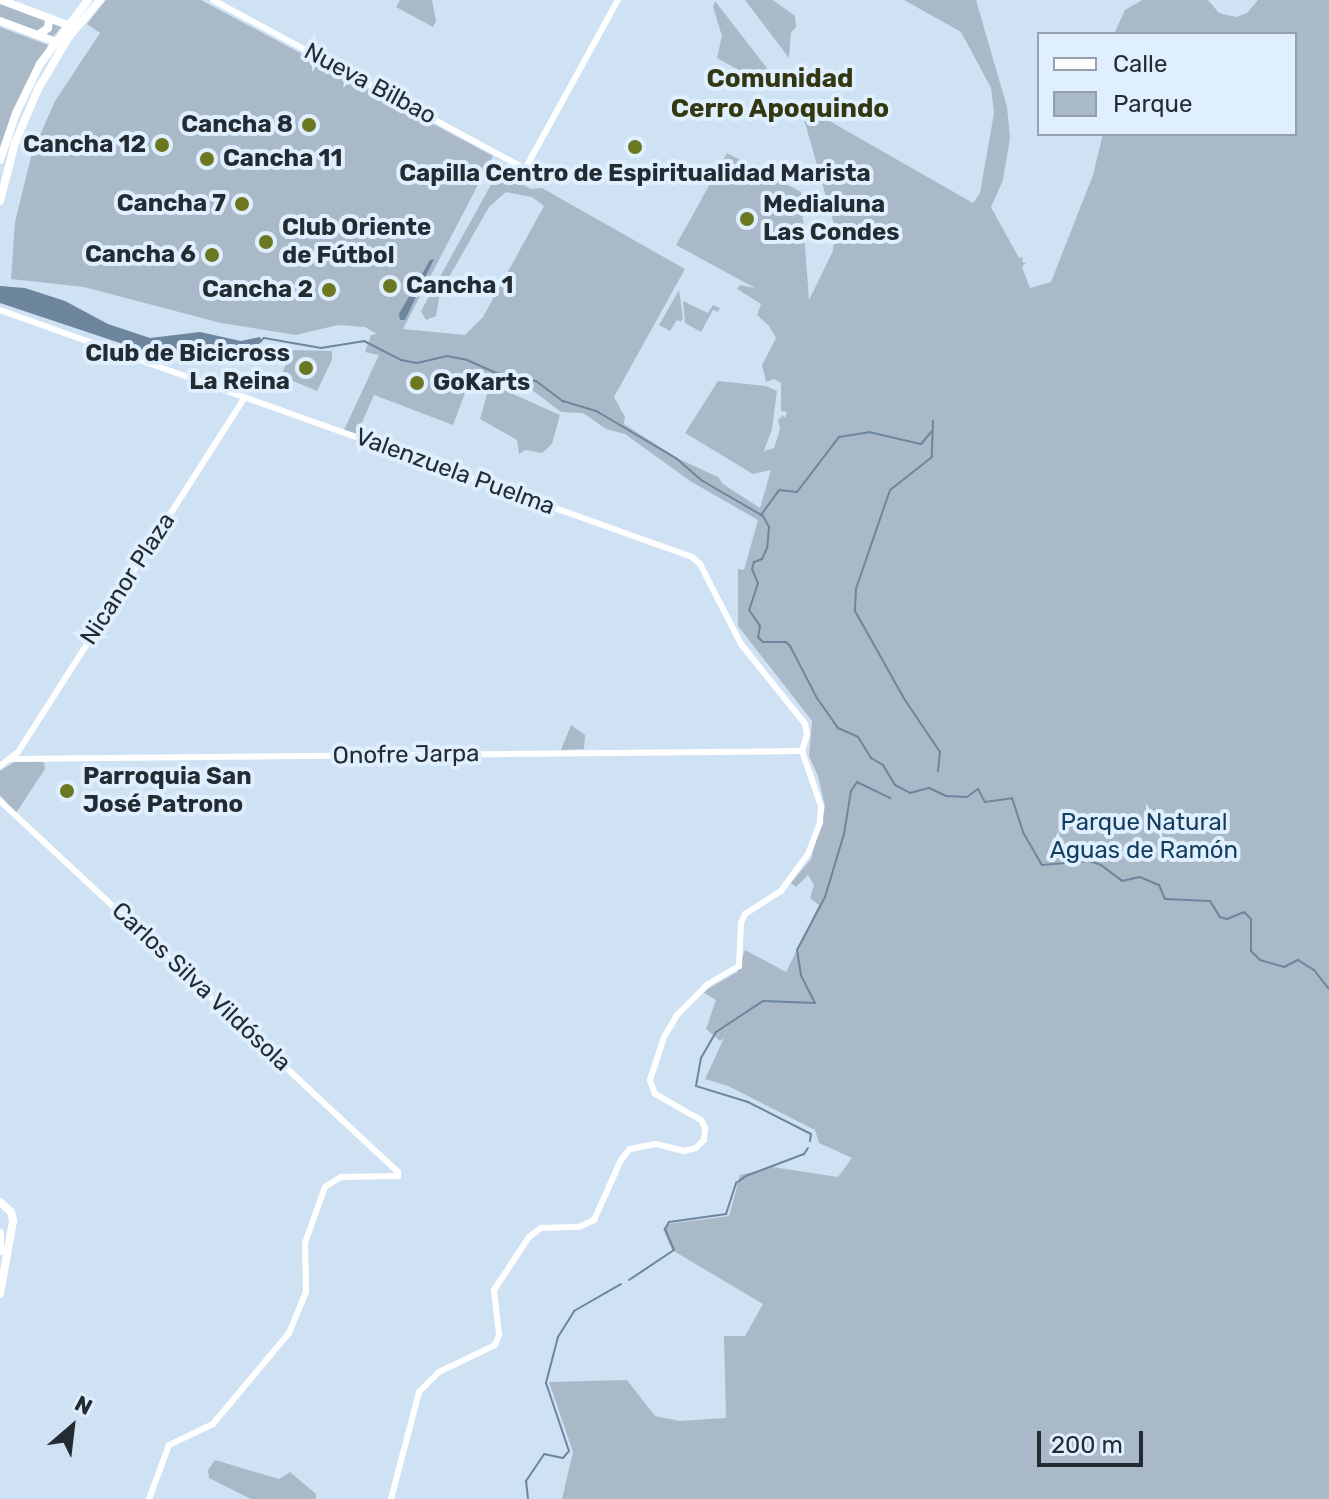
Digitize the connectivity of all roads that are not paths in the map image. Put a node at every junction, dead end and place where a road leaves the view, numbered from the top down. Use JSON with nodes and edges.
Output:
{"nodes":[{"id":1,"x":1,"y":0,"type":"edge"},
{"id":2,"x":88,"y":0,"type":"edge"},
{"id":3,"x":100,"y":0,"type":"edge"},
{"id":4,"x":213,"y":0,"type":"edge"},
{"id":5,"x":614,"y":1,"type":"edge"},
{"id":6,"x":49,"y":18,"type":"junction"},
{"id":7,"x":0,"y":21,"type":"edge"},
{"id":8,"x":67,"y":25,"type":"junction"},
{"id":9,"x":38,"y":35,"type":"junction"},
{"id":10,"x":62,"y":41,"type":"junction"},
{"id":11,"x":0,"y":160,"type":"edge"},
{"id":12,"x":0,"y":201,"type":"edge"},
{"id":13,"x":0,"y":310,"type":"edge"},
{"id":14,"x":245,"y":397,"type":"junction"},
{"id":15,"x":802,"y":751,"type":"junction"},
{"id":16,"x":11,"y":759,"type":"junction"},
{"id":17,"x":0,"y":766,"type":"edge"},
{"id":18,"x":0,"y":801,"type":"edge"},
{"id":19,"x":0,"y":1202,"type":"edge"},
{"id":20,"x":0,"y":1233,"type":"edge"},
{"id":21,"x":0,"y":1251,"type":"edge"},
{"id":22,"x":0,"y":1294,"type":"edge"},
{"id":23,"x":149,"y":1499,"type":"edge"},
{"id":24,"x":391,"y":1499,"type":"edge"}],
"edges":[{"from":1,"to":6,"type":"main road"},
{"from":2,"to":8,"type":"main road"},
{"from":3,"to":10,"type":"main road"},
{"from":4,"to":5,"type":"street","name":"Nueva Bilbao"},
{"from":6,"to":8,"type":"main road"},
{"from":6,"to":9,"type":"main road"},
{"from":7,"to":9,"type":"main road"},
{"from":8,"to":10,"type":"main road"},
{"from":8,"to":10,"type":"main road"},
{"from":9,"to":10,"type":"main road"},
{"from":10,"to":11,"type":"main road"},
{"from":10,"to":12,"type":"main road"},
{"from":13,"to":14,"type":"street","name":"Valenzuela Puelma"},
{"from":14,"to":15,"type":"street","name":"Valenzuela Puelma"},
{"from":14,"to":16,"type":"street","name":"Nicanor Plaza"},
{"from":15,"to":16,"type":"street","name":"Onofre Jarpa"},
{"from":15,"to":24,"type":"street","name":"Valenzuela Puelma"},
{"from":16,"to":17,"type":"street"},
{"from":18,"to":23,"type":"street","name":"Carlos Silva Vildósola"},
{"from":19,"to":22,"type":"main road"},
{"from":20,"to":21,"type":"main road"}]}
